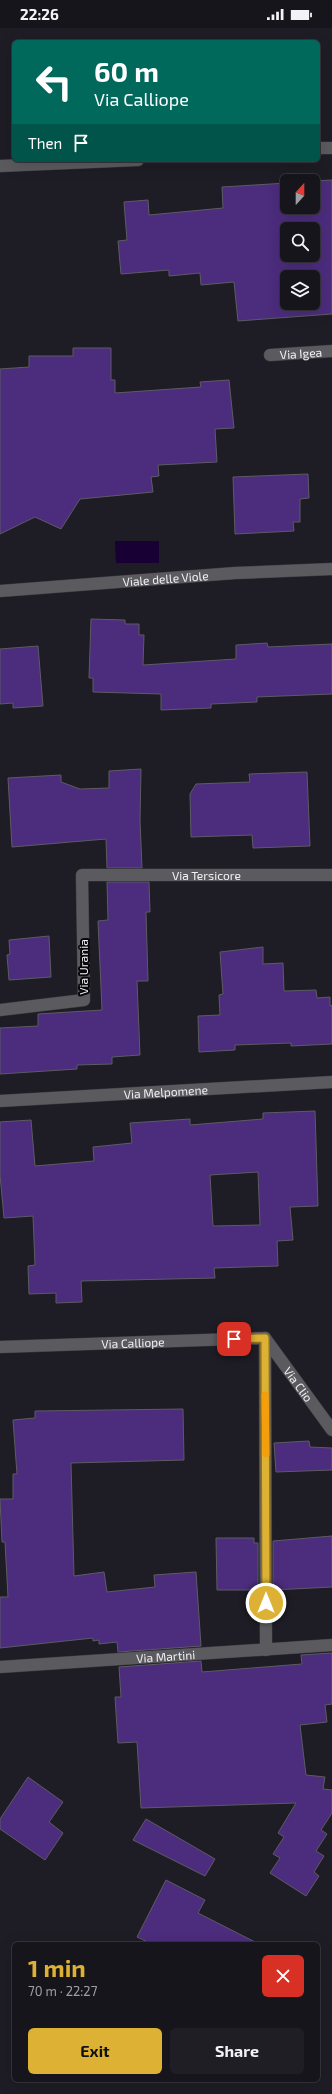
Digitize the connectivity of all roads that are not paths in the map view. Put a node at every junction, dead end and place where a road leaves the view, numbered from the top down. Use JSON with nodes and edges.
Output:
{"nodes":[{"id":1,"x":320,"y":148,"type":"edge"},
{"id":2,"x":332,"y":148,"type":"edge"},
{"id":3,"x":92,"y":162,"type":"edge"},
{"id":4,"x":0,"y":166,"type":"edge"},
{"id":5,"x":332,"y":352,"type":"edge"},
{"id":6,"x":270,"y":356,"type":"dead end"},
{"id":7,"x":332,"y":569,"type":"edge"},
{"id":8,"x":0,"y":592,"type":"edge"},
{"id":9,"x":332,"y":874,"type":"edge"},
{"id":10,"x":82,"y":875,"type":"joint"},
{"id":11,"x":0,"y":1010,"type":"edge"},
{"id":12,"x":332,"y":1082,"type":"edge"},
{"id":13,"x":0,"y":1101,"type":"edge"},
{"id":14,"x":265,"y":1338,"type":"junction"},
{"id":15,"x":0,"y":1347,"type":"edge"},
{"id":16,"x":332,"y":1430,"type":"edge"},
{"id":17,"x":332,"y":1645,"type":"edge"},
{"id":18,"x":266,"y":1650,"type":"junction"},
{"id":19,"x":0,"y":1667,"type":"edge"}],
"edges":[{"from":1,"to":2,"type":"street"},
{"from":3,"to":4,"type":"street"},
{"from":5,"to":6,"type":"street","name":"Via Igea"},
{"from":7,"to":8,"type":"street","name":"Viale delle Viole"},
{"from":9,"to":10,"type":"street","name":"Via Tersicore"},
{"from":10,"to":11,"type":"street","name":"Via Urania"},
{"from":12,"to":13,"type":"street","name":"Via Melpomene"},
{"from":14,"to":15,"type":"street","name":"Via Calliope"},
{"from":14,"to":16,"type":"street","name":"Via Clio"},
{"from":14,"to":18,"type":"street"},
{"from":17,"to":18,"type":"street","name":"Via Martini"},
{"from":18,"to":19,"type":"street","name":"Via Martini"}]}
